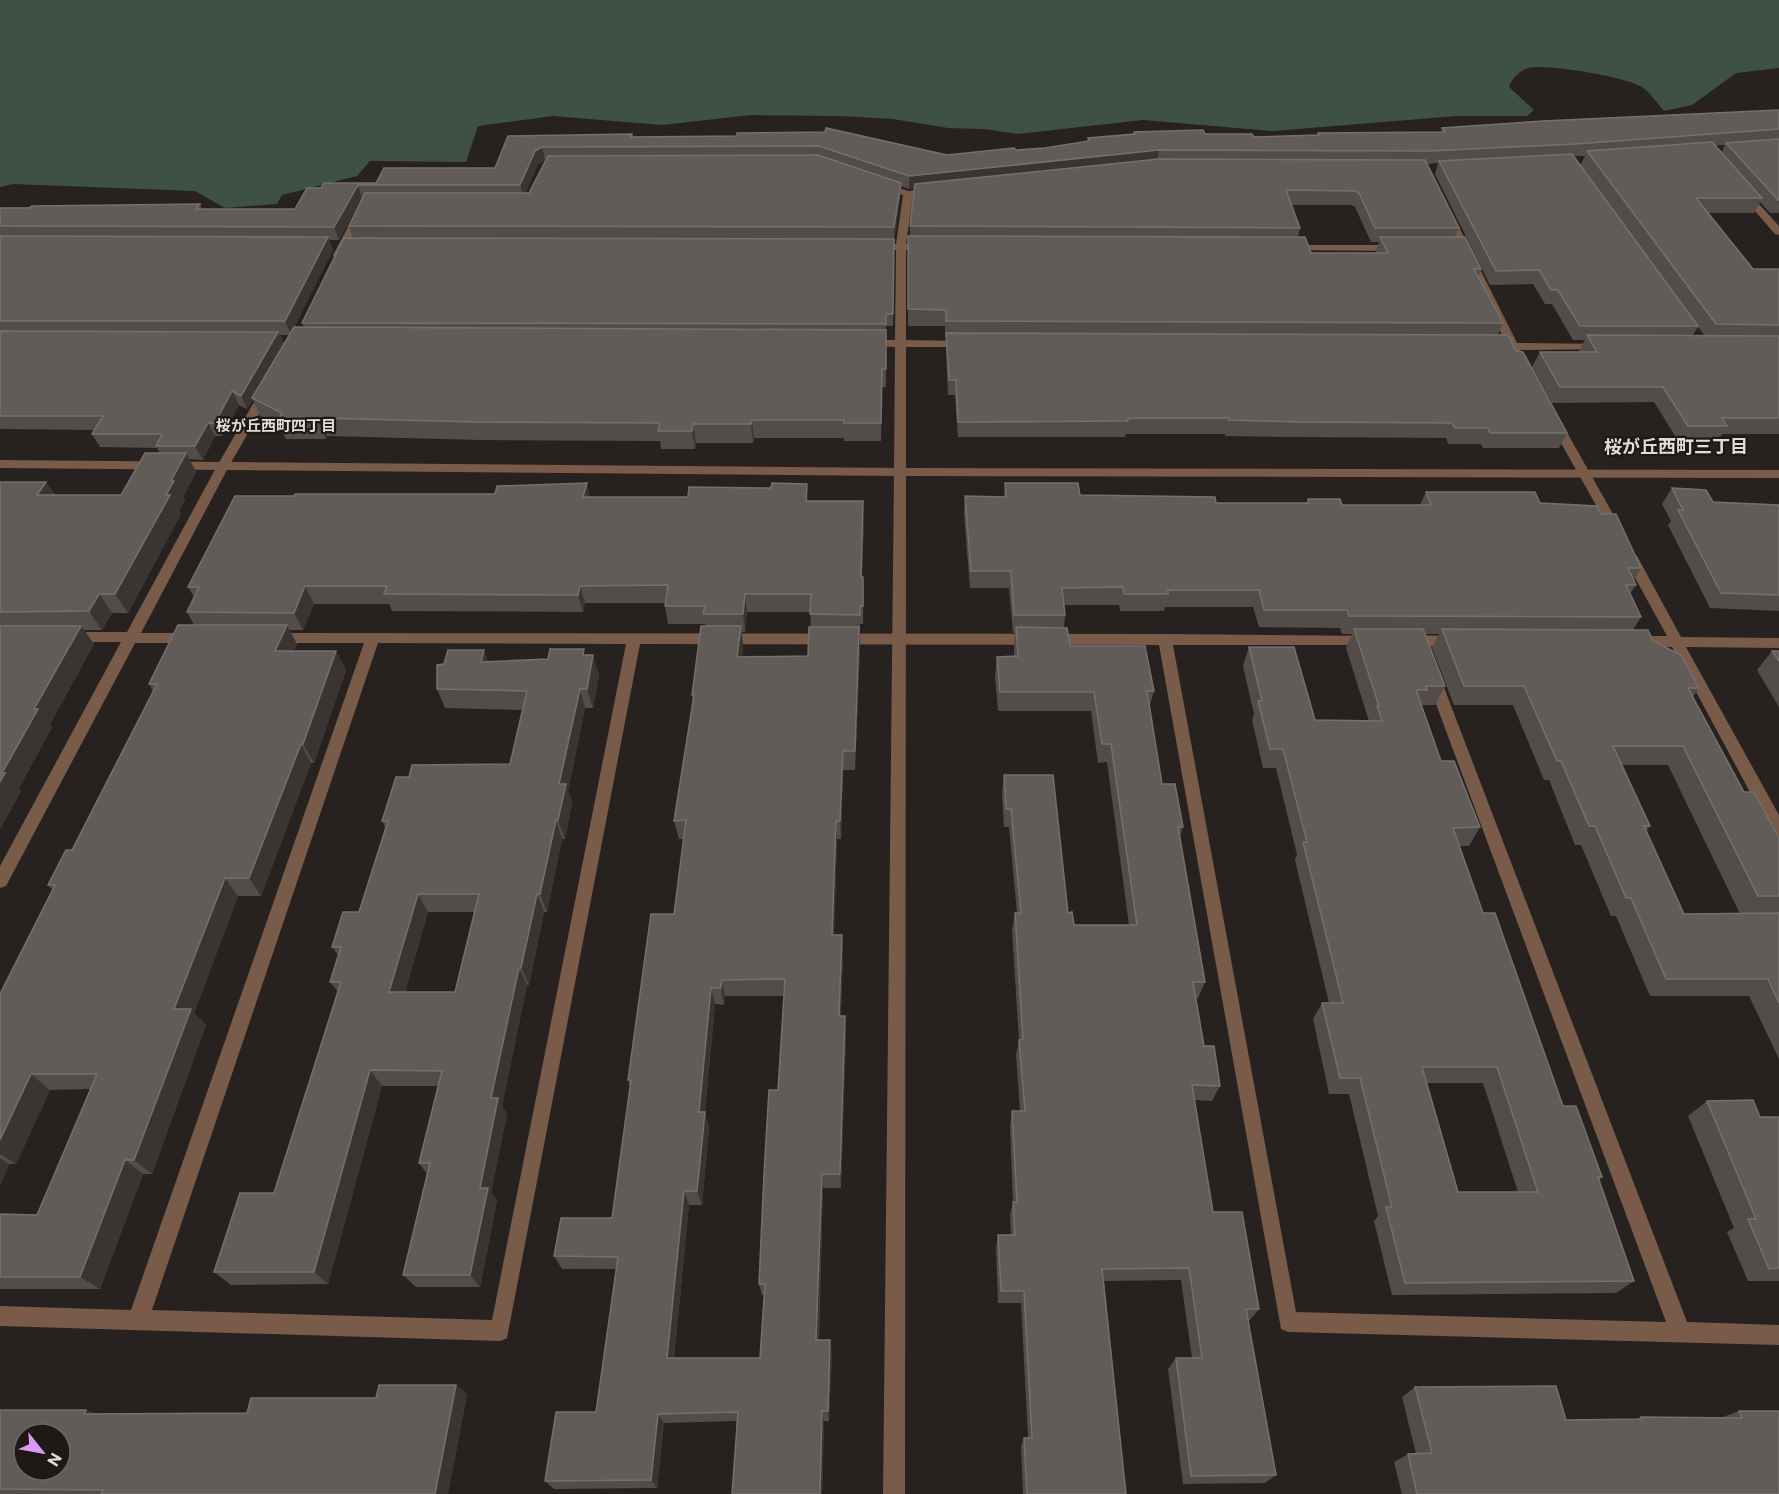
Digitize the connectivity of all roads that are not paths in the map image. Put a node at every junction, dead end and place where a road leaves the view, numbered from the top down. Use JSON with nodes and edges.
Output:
{"nodes":[{"id":1,"x":875,"y":183,"type":"edge"},
{"id":2,"x":1736,"y":183,"type":"edge"},
{"id":3,"x":944,"y":190,"type":"edge"},
{"id":4,"x":908,"y":194,"type":"junction"},
{"id":5,"x":1440,"y":199,"type":"edge"},
{"id":6,"x":364,"y":202,"type":"edge"},
{"id":7,"x":1779,"y":232,"type":"edge"},
{"id":8,"x":865,"y":247,"type":"edge"},
{"id":9,"x":901,"y":247,"type":"junction"},
{"id":10,"x":936,"y":247,"type":"edge"},
{"id":11,"x":1277,"y":248,"type":"edge"},
{"id":12,"x":1407,"y":248,"type":"edge"},
{"id":13,"x":332,"y":267,"type":"edge"},
{"id":14,"x":854,"y":343,"type":"edge"},
{"id":15,"x":901,"y":343,"type":"junction"},
{"id":16,"x":973,"y":344,"type":"edge"},
{"id":17,"x":1477,"y":346,"type":"edge"},
{"id":18,"x":1513,"y":346,"type":"junction"},
{"id":19,"x":1620,"y":346,"type":"edge"},
{"id":20,"x":1524,"y":366,"type":"edge"},
{"id":21,"x":274,"y":379,"type":"edge"},
{"id":22,"x":1546,"y":405,"type":"edge"},
{"id":23,"x":0,"y":464,"type":"edge"},
{"id":24,"x":223,"y":466,"type":"junction"},
{"id":25,"x":900,"y":472,"type":"junction"},
{"id":26,"x":1585,"y":474,"type":"junction"},
{"id":27,"x":1779,"y":474,"type":"edge"},
{"id":28,"x":55,"y":637,"type":"edge"},
{"id":29,"x":132,"y":638,"type":"junction"},
{"id":30,"x":201,"y":638,"type":"edge"},
{"id":31,"x":259,"y":638,"type":"edge"},
{"id":32,"x":373,"y":638,"type":"junction"},
{"id":33,"x":634,"y":638,"type":"junction"},
{"id":34,"x":899,"y":638,"type":"junction"},
{"id":35,"x":1165,"y":639,"type":"junction"},
{"id":36,"x":1420,"y":640,"type":"junction"},
{"id":37,"x":1466,"y":641,"type":"edge"},
{"id":38,"x":1618,"y":641,"type":"edge"},
{"id":39,"x":1677,"y":642,"type":"junction"},
{"id":40,"x":1779,"y":643,"type":"edge"},
{"id":41,"x":1779,"y":830,"type":"edge"},
{"id":42,"x":0,"y":881,"type":"edge"},
{"id":43,"x":0,"y":1316,"type":"edge"},
{"id":44,"x":138,"y":1320,"type":"junction"},
{"id":45,"x":1681,"y":1333,"type":"junction"},
{"id":46,"x":1779,"y":1335,"type":"edge"},
{"id":47,"x":894,"y":1494,"type":"edge"}],
"edges":[{"from":1,"to":4,"type":"street"},
{"from":2,"to":7,"type":"street"},
{"from":3,"to":4,"type":"street"},
{"from":4,"to":9,"type":"street"},
{"from":5,"to":18,"type":"street"},
{"from":6,"to":13,"type":"street"},
{"from":8,"to":9,"type":"street"},
{"from":9,"to":10,"type":"street"},
{"from":9,"to":15,"type":"street"},
{"from":11,"to":12,"type":"street"},
{"from":14,"to":15,"type":"street"},
{"from":15,"to":16,"type":"street"},
{"from":15,"to":25,"type":"street"},
{"from":17,"to":18,"type":"street"},
{"from":18,"to":19,"type":"street"},
{"from":18,"to":20,"type":"street"},
{"from":21,"to":24,"type":"street"},
{"from":22,"to":26,"type":"street"},
{"from":23,"to":24,"type":"street"},
{"from":24,"to":25,"type":"street"},
{"from":24,"to":29,"type":"street"},
{"from":25,"to":26,"type":"street"},
{"from":25,"to":34,"type":"street"},
{"from":26,"to":27,"type":"street"},
{"from":26,"to":39,"type":"street"},
{"from":28,"to":29,"type":"street"},
{"from":29,"to":30,"type":"street"},
{"from":29,"to":42,"type":"street"},
{"from":31,"to":32,"type":"street"},
{"from":32,"to":33,"type":"street"},
{"from":32,"to":44,"type":"street"},
{"from":33,"to":34,"type":"street"},
{"from":33,"to":44,"type":"street"},
{"from":34,"to":35,"type":"street"},
{"from":34,"to":47,"type":"street"},
{"from":35,"to":36,"type":"street"},
{"from":35,"to":45,"type":"street"},
{"from":36,"to":37,"type":"street"},
{"from":36,"to":45,"type":"street"},
{"from":38,"to":39,"type":"street"},
{"from":39,"to":40,"type":"street"},
{"from":39,"to":41,"type":"street"},
{"from":43,"to":44,"type":"street"},
{"from":45,"to":46,"type":"street"}]}
